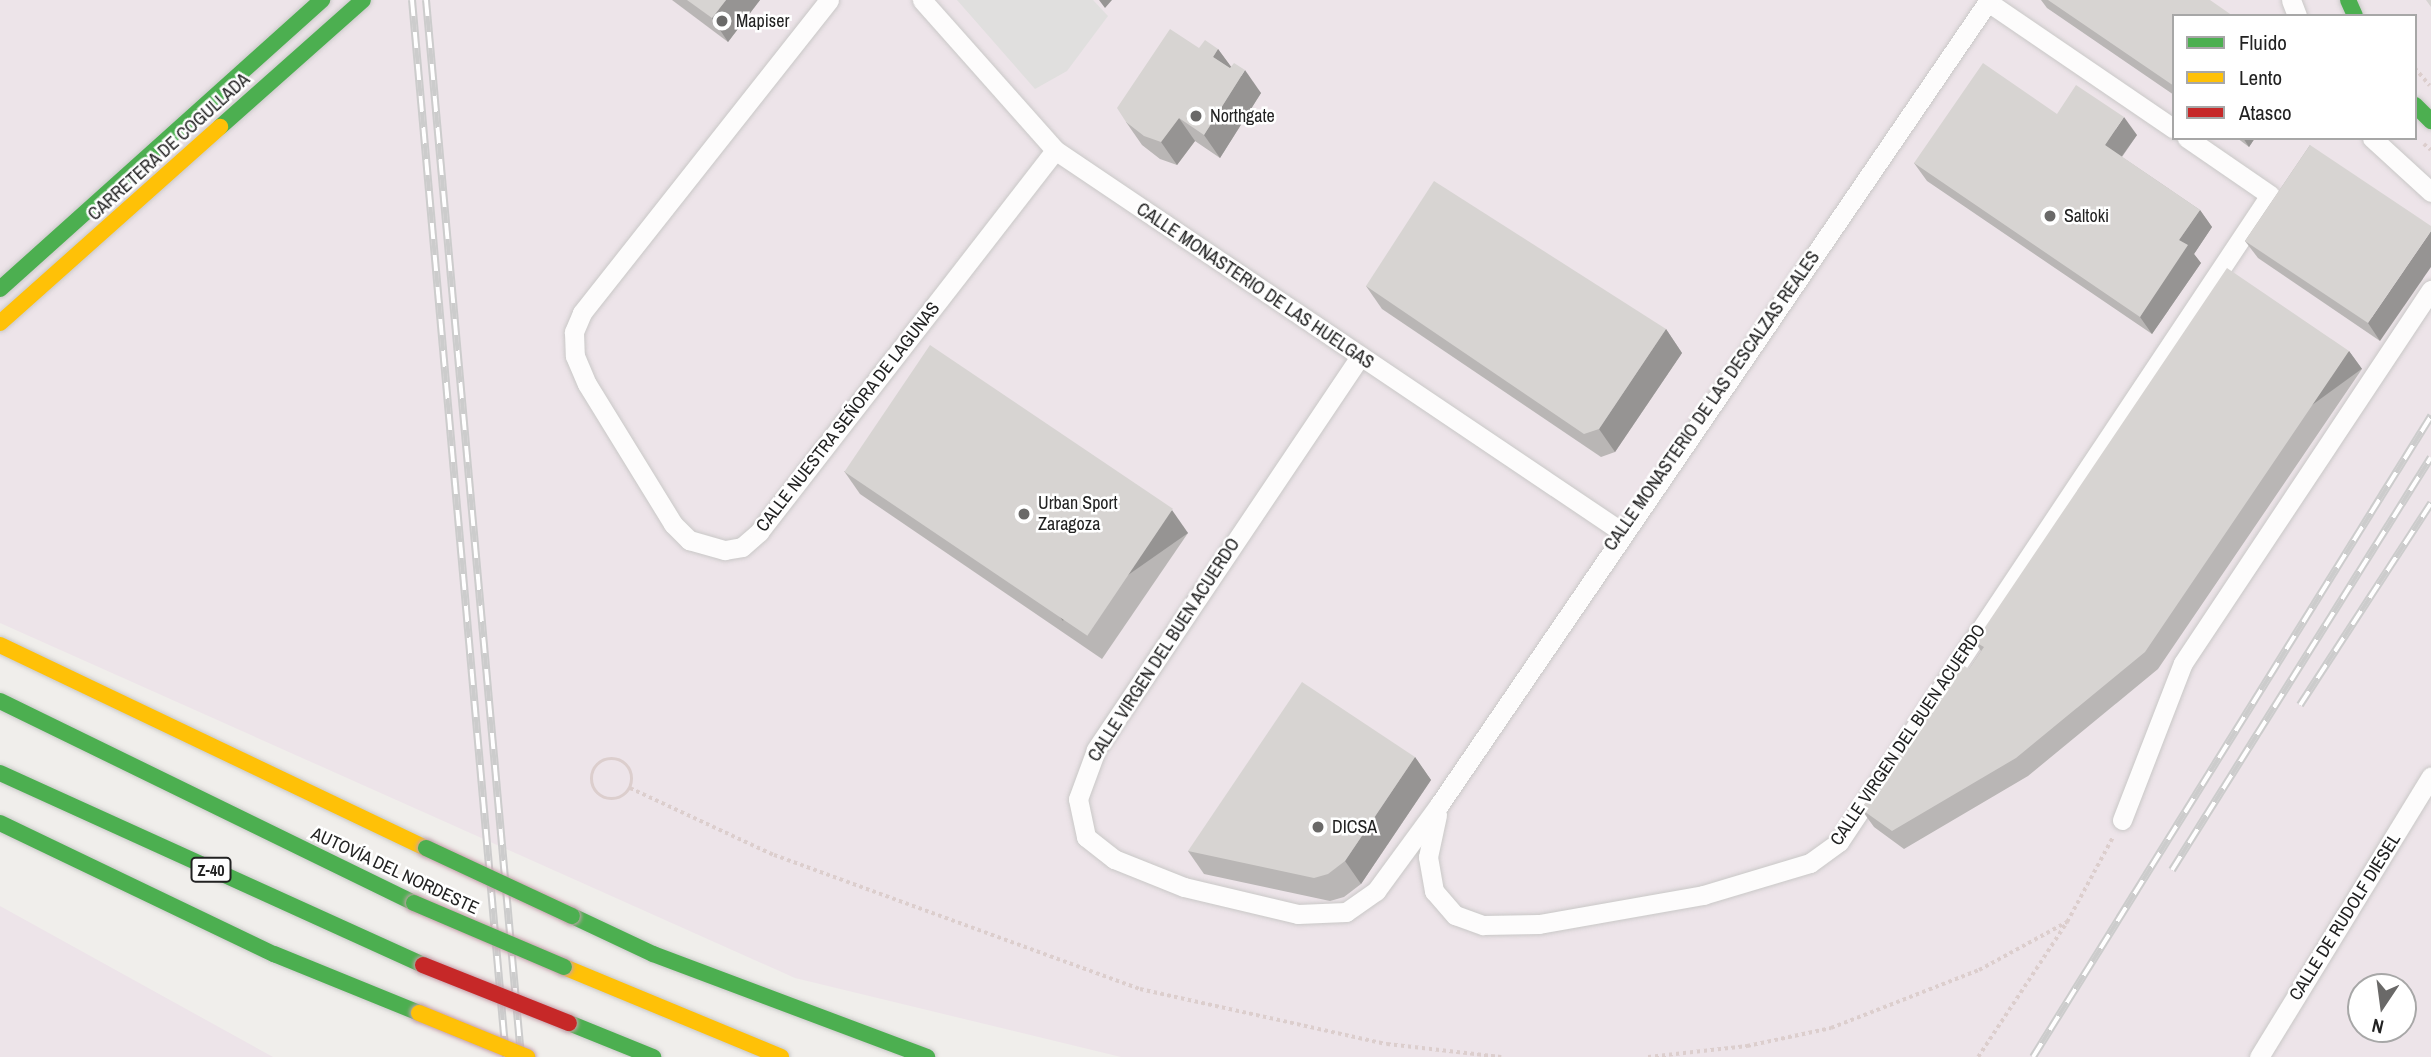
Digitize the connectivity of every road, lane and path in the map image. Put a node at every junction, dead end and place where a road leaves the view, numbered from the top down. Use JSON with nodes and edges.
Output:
{"nodes":[{"id":1,"x":322,"y":0,"type":"edge"},
{"id":2,"x":363,"y":0,"type":"edge"},
{"id":3,"x":829,"y":0,"type":"edge"},
{"id":4,"x":922,"y":0,"type":"edge"},
{"id":5,"x":1988,"y":1,"type":"edge"},
{"id":6,"x":2417,"y":70,"type":"edge"},
{"id":7,"x":2431,"y":88,"type":"edge"},
{"id":8,"x":2417,"y":107,"type":"edge"},
{"id":9,"x":2431,"y":121,"type":"edge"},
{"id":10,"x":2172,"y":128,"type":"edge"},
{"id":11,"x":2190,"y":140,"type":"edge"},
{"id":12,"x":2374,"y":140,"type":"edge"},
{"id":13,"x":1055,"y":149,"type":"junction"},
{"id":14,"x":2431,"y":192,"type":"edge"},
{"id":15,"x":0,"y":289,"type":"edge"},
{"id":16,"x":2431,"y":290,"type":"edge"},
{"id":17,"x":0,"y":323,"type":"edge"},
{"id":18,"x":1359,"y":358,"type":"junction"},
{"id":19,"x":1622,"y":532,"type":"junction"},
{"id":20,"x":0,"y":645,"type":"edge"},
{"id":21,"x":0,"y":701,"type":"edge"},
{"id":22,"x":0,"y":773,"type":"edge"},
{"id":23,"x":2431,"y":776,"type":"edge"},
{"id":24,"x":630,"y":788,"type":"junction"},
{"id":25,"x":1439,"y":805,"type":"junction"},
{"id":26,"x":2122,"y":820,"type":"joint"},
{"id":27,"x":0,"y":823,"type":"edge"},
{"id":28,"x":0,"y":836,"type":"edge"},
{"id":29,"x":73,"y":859,"type":"junction"},
{"id":30,"x":2067,"y":922,"type":"junction"},
{"id":31,"x":527,"y":1057,"type":"edge"},
{"id":32,"x":653,"y":1057,"type":"edge"},
{"id":33,"x":781,"y":1057,"type":"edge"},
{"id":34,"x":927,"y":1057,"type":"edge"},
{"id":35,"x":1501,"y":1057,"type":"edge"},
{"id":36,"x":1648,"y":1057,"type":"edge"},
{"id":37,"x":1978,"y":1057,"type":"edge"},
{"id":38,"x":2259,"y":1057,"type":"edge"}],
"edges":[{"from":1,"to":15,"type":"main road","name":"CARRETERA DE COGULLADA"},
{"from":2,"to":17,"type":"main road","name":"CARRETERA DE COGULLADA"},
{"from":3,"to":13,"type":"street","name":"CALLE NUESTRA SEÑORA DE LAGUNAS"},
{"from":4,"to":13,"type":"street","name":"CALLE MONASTERIO DE LAS HUELGAS"},
{"from":5,"to":10,"type":"street"},
{"from":5,"to":19,"type":"street","name":"CALLE MONASTERIO DE LAS DESCALZAS REALES"},
{"from":6,"to":7,"type":"path"},
{"from":8,"to":9,"type":"main road"},
{"from":11,"to":25,"type":"street","name":"CALLE VIRGEN DEL BUEN ACUERDO"},
{"from":12,"to":14,"type":"street"},
{"from":13,"to":18,"type":"street","name":"CALLE MONASTERIO DE LAS HUELGAS"},
{"from":16,"to":26,"type":"street"},
{"from":18,"to":19,"type":"street","name":"CALLE MONASTERIO DE LAS HUELGAS"},
{"from":18,"to":25,"type":"street","name":"CALLE VIRGEN DEL BUEN ACUERDO"},
{"from":19,"to":25,"type":"street","name":"CALLE MONASTERIO DE LAS DESCALZAS REALES"},
{"from":20,"to":34,"type":"main road","bridge":true},
{"from":21,"to":33,"type":"main road","name":"AUTOVÍA DEL NORDESTE","bridge":true},
{"from":22,"to":32,"type":"main road","number":"Z-40","bridge":true},
{"from":23,"to":38,"type":"street","name":"CALLE DE RUDOLF DIESEL"},
{"from":24,"to":24,"type":"path"},
{"from":24,"to":35,"type":"path"},
{"from":26,"to":30,"type":"path"},
{"from":27,"to":29,"type":"main road"},
{"from":28,"to":29,"type":"main road"},
{"from":29,"to":31,"type":"main road","bridge":true},
{"from":30,"to":36,"type":"path"},
{"from":30,"to":37,"type":"path"}]}
